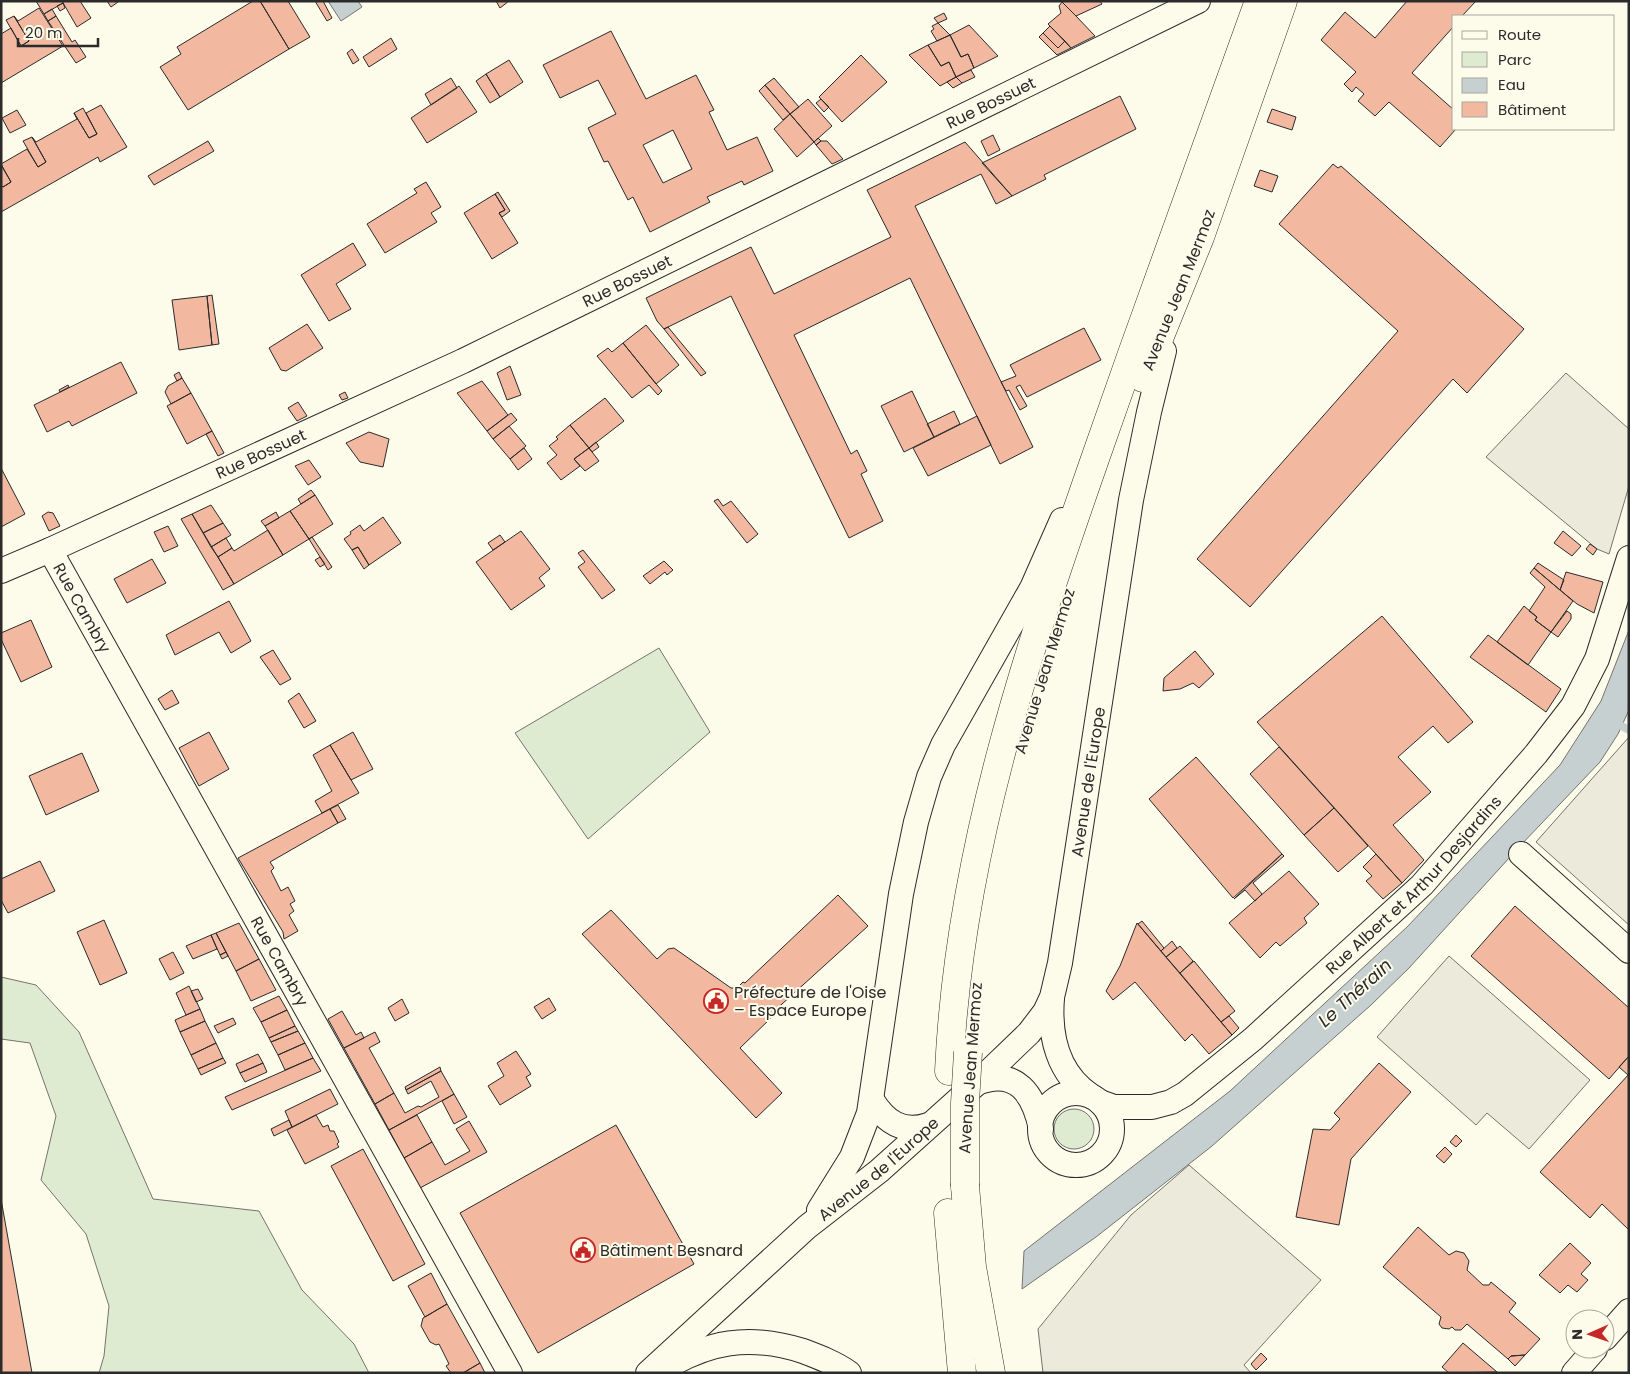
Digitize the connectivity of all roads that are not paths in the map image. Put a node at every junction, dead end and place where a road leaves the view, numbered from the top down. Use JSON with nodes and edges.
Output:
{"nodes":[{"id":1,"x":1198,"y":1,"type":"edge"},
{"id":2,"x":1259,"y":1,"type":"edge"},
{"id":3,"x":1283,"y":1,"type":"edge"},
{"id":4,"x":1200,"y":237,"type":"junction"},
{"id":5,"x":1112,"y":412,"type":"junction"},
{"id":6,"x":50,"y":550,"type":"junction"},
{"id":7,"x":1629,"y":558,"type":"edge"},
{"id":8,"x":1,"y":571,"type":"edge"},
{"id":9,"x":1522,"y":854,"type":"dead end"},
{"id":10,"x":1629,"y":951,"type":"edge"},
{"id":11,"x":1052,"y":997,"type":"junction"},
{"id":12,"x":978,"y":1083,"type":"junction"},
{"id":13,"x":1096,"y":1099,"type":"junction"},
{"id":14,"x":872,"y":1100,"type":"junction"},
{"id":15,"x":928,"y":1125,"type":"junction"},
{"id":16,"x":1041,"y":1129,"type":"junction"},
{"id":17,"x":956,"y":1189,"type":"junction"},
{"id":18,"x":807,"y":1227,"type":"junction"},
{"id":19,"x":1629,"y":1311,"type":"edge"},
{"id":20,"x":1615,"y":1327,"type":"edge"},
{"id":21,"x":1586,"y":1359,"type":"edge"},
{"id":22,"x":510,"y":1373,"type":"edge"},
{"id":23,"x":648,"y":1373,"type":"edge"},
{"id":24,"x":656,"y":1373,"type":"edge"},
{"id":25,"x":849,"y":1373,"type":"edge"},
{"id":26,"x":962,"y":1373,"type":"edge"},
{"id":27,"x":991,"y":1373,"type":"edge"},
{"id":28,"x":1574,"y":1373,"type":"edge"}],
"edges":[{"from":1,"to":6,"type":"street","name":"Rue Bossuet"},
{"from":2,"to":5,"type":"main road","name":"Avenue Jean Mermoz"},
{"from":3,"to":4,"type":"main road","name":"Avenue Jean Mermoz"},
{"from":4,"to":11,"type":"street","name":"Avenue de l'Europe"},
{"from":4,"to":17,"type":"main road","name":"Avenue Jean Mermoz","bridge":true},
{"from":5,"to":14,"type":"street","name":"Avenue de l'Europe"},
{"from":5,"to":17,"type":"main road","name":"Avenue Jean Mermoz"},
{"from":6,"to":8,"type":"street","name":"Rue Bossuet"},
{"from":6,"to":22,"type":"street","name":"Rue Cambry"},
{"from":7,"to":13,"type":"street","name":"Rue Albert et Arthur Desjardins"},
{"from":9,"to":10,"type":"street"},
{"from":11,"to":12,"type":"street","name":"Avenue de l'Europe"},
{"from":11,"to":13,"type":"street"},
{"from":12,"to":15,"type":"street","name":"Avenue de l'Europe"},
{"from":12,"to":16,"type":"street"},
{"from":13,"to":16,"type":"street"},
{"from":13,"to":16,"type":"street"},
{"from":14,"to":15,"type":"street"},
{"from":14,"to":18,"type":"street","name":"Avenue de l'Europe"},
{"from":15,"to":18,"type":"street","name":"Avenue de l'Europe"},
{"from":17,"to":26,"type":"main road","name":"Avenue Jean Mermoz"},
{"from":17,"to":27,"type":"main road","name":"Avenue Jean Mermoz"},
{"from":18,"to":23,"type":"street","name":"Avenue de l'Europe"},
{"from":19,"to":20,"type":"street"},
{"from":21,"to":28,"type":"street"},
{"from":24,"to":25,"type":"street"}]}
